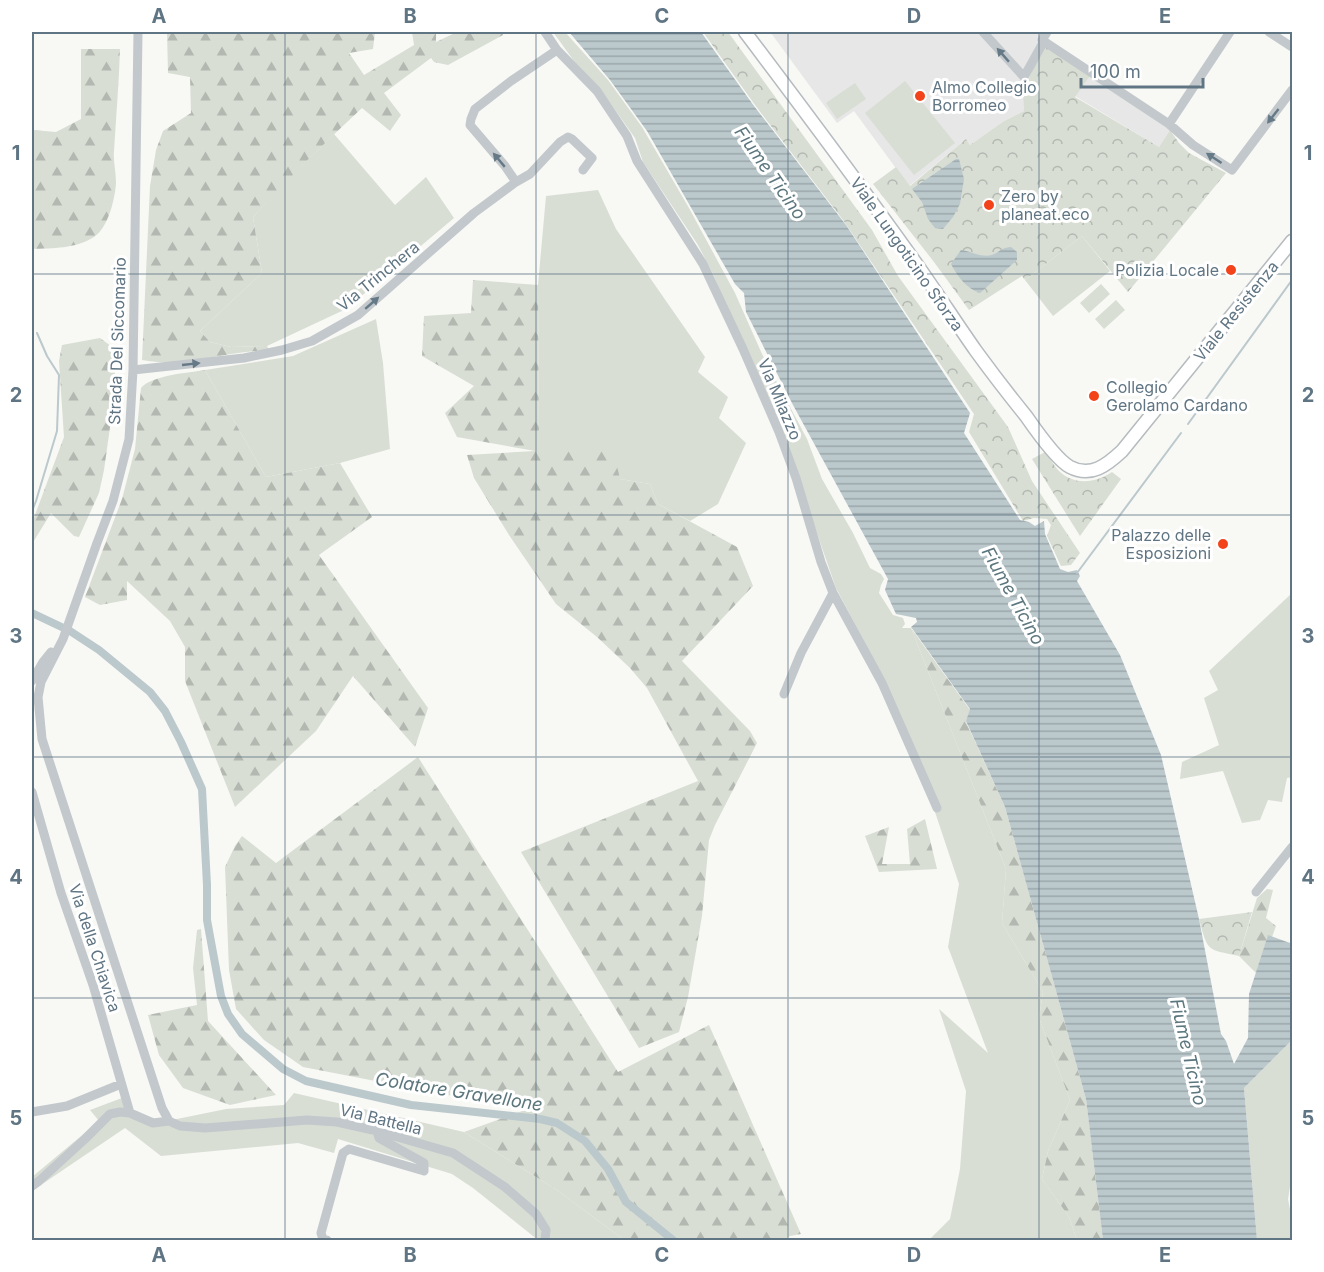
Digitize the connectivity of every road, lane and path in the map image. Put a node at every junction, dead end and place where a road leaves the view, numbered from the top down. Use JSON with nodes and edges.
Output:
{"nodes":[{"id":1,"x":138,"y":32,"type":"edge"},
{"id":2,"x":545,"y":32,"type":"edge"},
{"id":3,"x":745,"y":32,"type":"edge"},
{"id":4,"x":983,"y":32,"type":"edge"},
{"id":5,"x":1230,"y":32,"type":"edge"},
{"id":6,"x":1269,"y":32,"type":"edge"},
{"id":7,"x":1044,"y":37,"type":"edge"},
{"id":8,"x":1293,"y":47,"type":"edge"},
{"id":9,"x":557,"y":50,"type":"junction"},
{"id":10,"x":1293,"y":90,"type":"edge"},
{"id":11,"x":1169,"y":124,"type":"junction"},
{"id":12,"x":583,"y":170,"type":"dead end"},
{"id":13,"x":516,"y":182,"type":"junction"},
{"id":14,"x":1293,"y":241,"type":"edge"},
{"id":15,"x":133,"y":370,"type":"junction"},
{"id":16,"x":1076,"y":470,"type":"joint"},
{"id":17,"x":833,"y":593,"type":"junction"},
{"id":18,"x":63,"y":639,"type":"junction"},
{"id":19,"x":32,"y":681,"type":"edge"},
{"id":20,"x":784,"y":694,"type":"dead end"},
{"id":21,"x":32,"y":792,"type":"edge"},
{"id":22,"x":937,"y":808,"type":"dead end"},
{"id":23,"x":1293,"y":847,"type":"edge"},
{"id":24,"x":1256,"y":892,"type":"dead end"},
{"id":25,"x":121,"y":1084,"type":"junction"},
{"id":26,"x":32,"y":1111,"type":"edge"},
{"id":27,"x":130,"y":1113,"type":"junction"},
{"id":28,"x":169,"y":1121,"type":"junction"},
{"id":29,"x":377,"y":1131,"type":"junction"},
{"id":30,"x":32,"y":1186,"type":"edge"},
{"id":31,"x":327,"y":1240,"type":"edge"},
{"id":32,"x":545,"y":1240,"type":"edge"}],
"edges":[{"from":1,"to":15,"type":"street","name":"Strada Del Siccomario"},
{"from":2,"to":9,"type":"street","name":"Via Milazzo"},
{"from":3,"to":16,"type":"main road","name":"Viale Lungoticino Sforza"},
{"from":7,"to":4,"type":"street","one_way":true},
{"from":5,"to":11,"type":"street"},
{"from":6,"to":8,"type":"street"},
{"from":7,"to":11,"type":"street"},
{"from":13,"to":9,"type":"street","one_way":true},
{"from":9,"to":17,"type":"street","name":"Via Milazzo"},
{"from":10,"to":11,"type":"street","one_way":true},
{"from":12,"to":13,"type":"street","name":"Via Trinchera"},
{"from":15,"to":13,"type":"street","name":"Via Trinchera","one_way":true},
{"from":14,"to":16,"type":"main road","name":"Viale Resistenza"},
{"from":15,"to":18,"type":"street","name":"Strada Del Siccomario"},
{"from":17,"to":20,"type":"street"},
{"from":17,"to":22,"type":"street","name":"Via Milazzo"},
{"from":18,"to":19,"type":"street"},
{"from":18,"to":28,"type":"street"},
{"from":21,"to":25,"type":"street","name":"Via della Chiavica"},
{"from":23,"to":24,"type":"street"},
{"from":25,"to":26,"type":"street"},
{"from":25,"to":27,"type":"street","name":"Via della Chiavica"},
{"from":27,"to":28,"type":"street","name":"Via Battella"},
{"from":27,"to":30,"type":"street"},
{"from":28,"to":29,"type":"street","name":"Via Battella"},
{"from":29,"to":31,"type":"street"},
{"from":29,"to":32,"type":"street","name":"Via Battella"}]}
